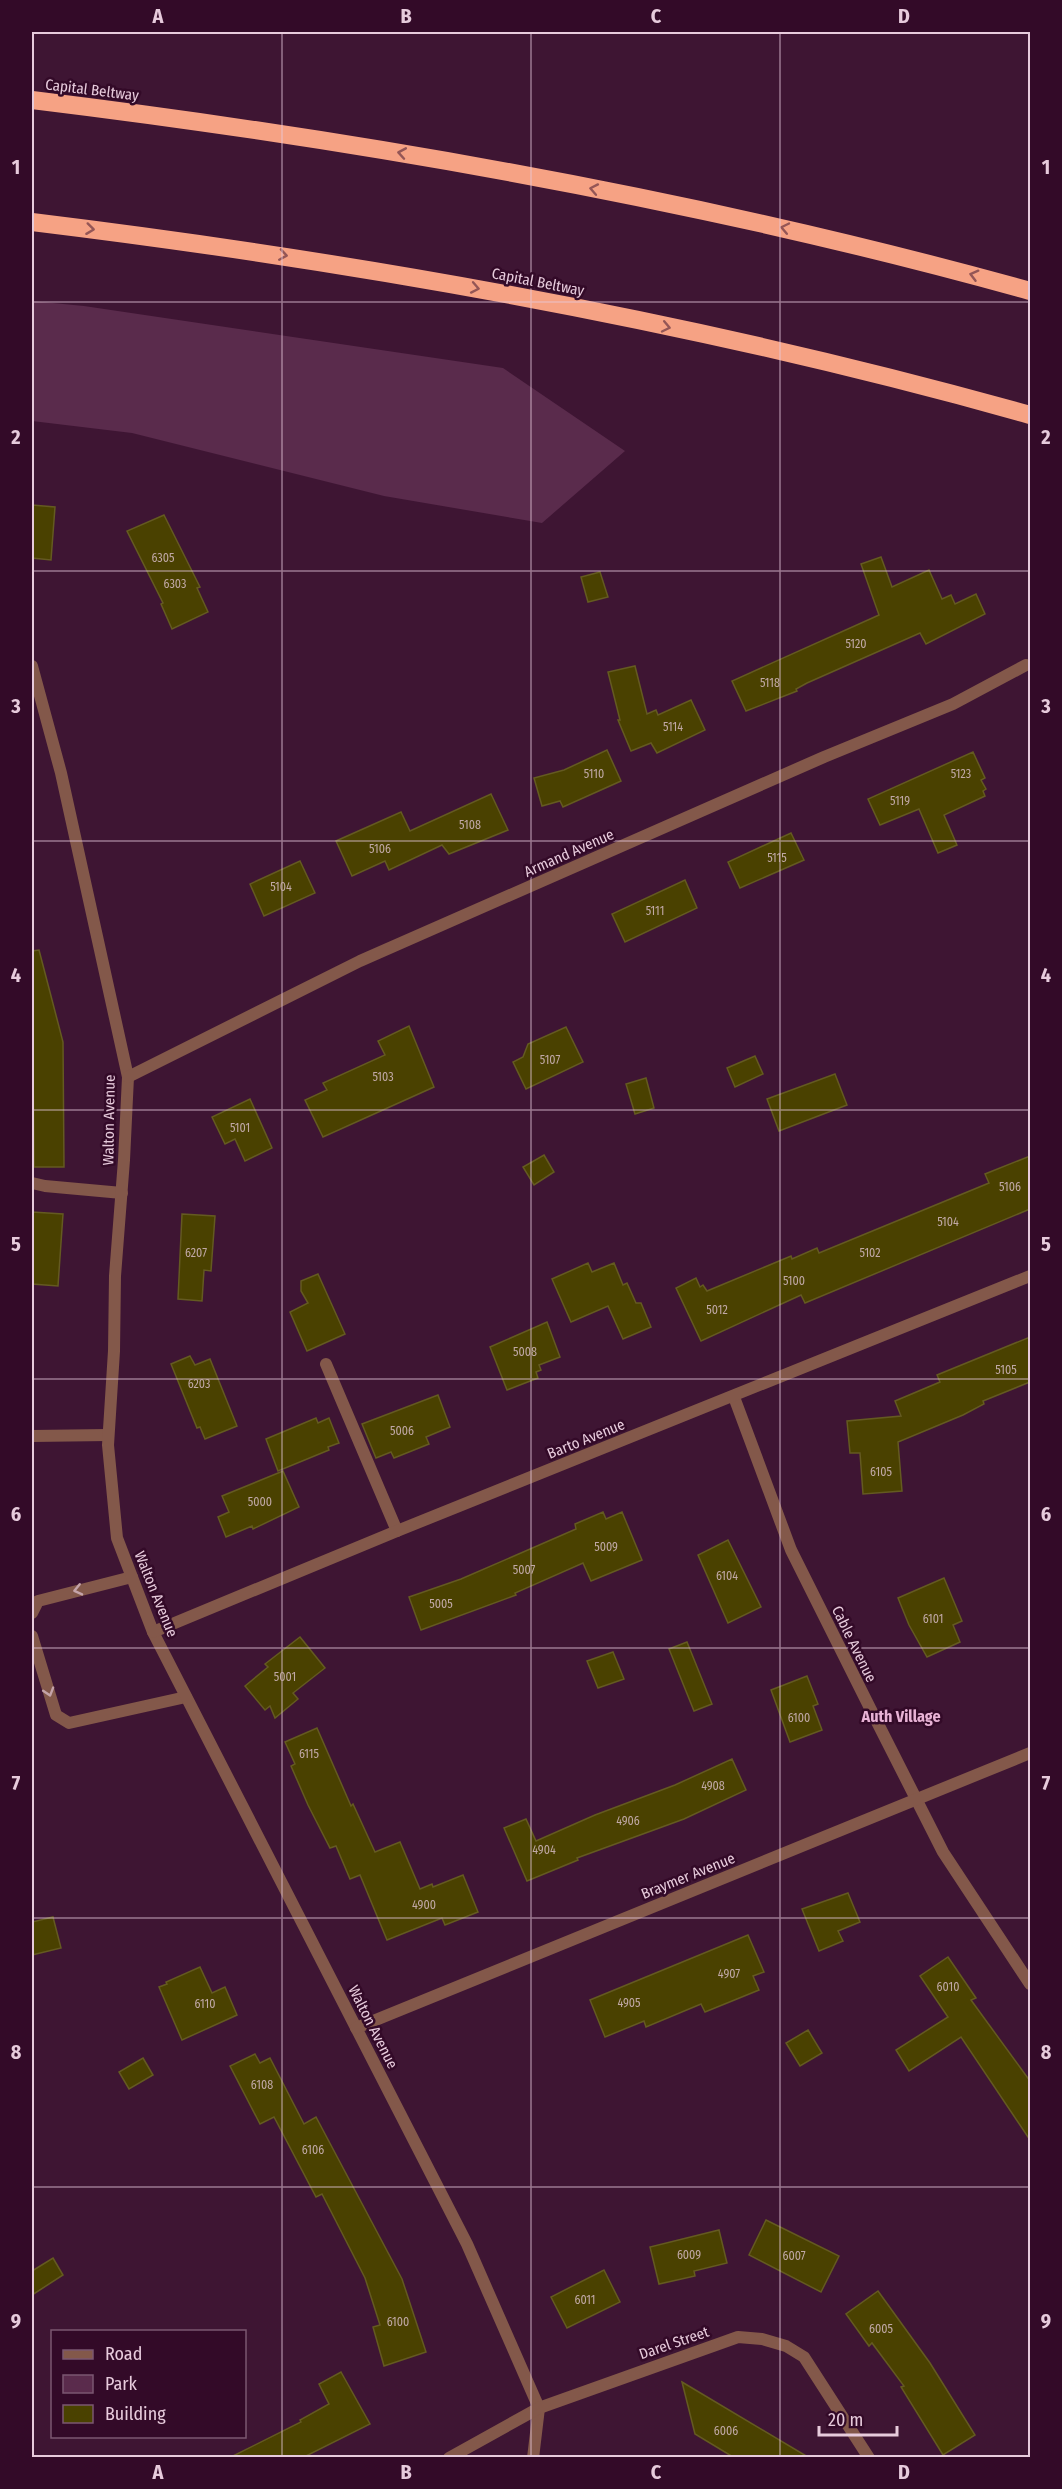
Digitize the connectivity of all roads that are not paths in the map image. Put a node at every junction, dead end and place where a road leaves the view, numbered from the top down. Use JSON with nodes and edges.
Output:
{"nodes":[{"id":1,"x":32,"y":100,"type":"edge"},
{"id":2,"x":32,"y":222,"type":"edge"},
{"id":3,"x":1030,"y":291,"type":"edge"},
{"id":4,"x":1030,"y":415,"type":"edge"},
{"id":5,"x":1028,"y":664,"type":"edge"},
{"id":6,"x":32,"y":666,"type":"edge"},
{"id":7,"x":128,"y":1077,"type":"junction"},
{"id":8,"x":32,"y":1183,"type":"edge"},
{"id":9,"x":122,"y":1193,"type":"junction"},
{"id":10,"x":1030,"y":1276,"type":"edge"},
{"id":11,"x":326,"y":1364,"type":"dead end"},
{"id":12,"x":734,"y":1396,"type":"junction"},
{"id":13,"x":108,"y":1435,"type":"junction"},
{"id":14,"x":32,"y":1436,"type":"edge"},
{"id":15,"x":397,"y":1531,"type":"junction"},
{"id":16,"x":132,"y":1577,"type":"junction"},
{"id":17,"x":32,"y":1613,"type":"edge"},
{"id":18,"x":153,"y":1632,"type":"junction"},
{"id":19,"x":32,"y":1636,"type":"edge"},
{"id":20,"x":186,"y":1696,"type":"junction"},
{"id":21,"x":1030,"y":1753,"type":"edge"},
{"id":22,"x":917,"y":1799,"type":"junction"},
{"id":23,"x":1030,"y":1984,"type":"edge"},
{"id":24,"x":356,"y":2028,"type":"junction"},
{"id":25,"x":539,"y":2408,"type":"junction"},
{"id":26,"x":449,"y":2457,"type":"edge"},
{"id":27,"x":533,"y":2457,"type":"edge"},
{"id":28,"x":869,"y":2457,"type":"edge"}],
"edges":[{"from":3,"to":1,"type":"highway","name":"Capital Beltway","one_way":true},
{"from":2,"to":4,"type":"highway","name":"Capital Beltway","one_way":true},
{"from":5,"to":7,"type":"street","name":"Armand Avenue"},
{"from":6,"to":7,"type":"street","name":"Walton Avenue"},
{"from":7,"to":9,"type":"street","name":"Walton Avenue"},
{"from":8,"to":9,"type":"street"},
{"from":9,"to":13,"type":"street","name":"Walton Avenue"},
{"from":10,"to":12,"type":"street","name":"Barto Avenue"},
{"from":11,"to":15,"type":"street"},
{"from":12,"to":15,"type":"street","name":"Barto Avenue"},
{"from":12,"to":22,"type":"street","name":"Cable Avenue"},
{"from":13,"to":14,"type":"street"},
{"from":13,"to":16,"type":"street","name":"Walton Avenue"},
{"from":15,"to":18,"type":"street","name":"Barto Avenue"},
{"from":16,"to":17,"type":"street","one_way":true},
{"from":16,"to":18,"type":"street","name":"Walton Avenue"},
{"from":18,"to":20,"type":"street","name":"Walton Avenue"},
{"from":19,"to":20,"type":"street","one_way":true},
{"from":20,"to":24,"type":"street","name":"Walton Avenue"},
{"from":21,"to":22,"type":"street","name":"Braymer Avenue"},
{"from":22,"to":23,"type":"street","name":"Cable Avenue"},
{"from":22,"to":24,"type":"street","name":"Braymer Avenue"},
{"from":24,"to":25,"type":"street","name":"Walton Avenue"},
{"from":25,"to":26,"type":"street","name":"Darel Street"},
{"from":25,"to":27,"type":"street"},
{"from":25,"to":28,"type":"street","name":"Darel Street"}]}
